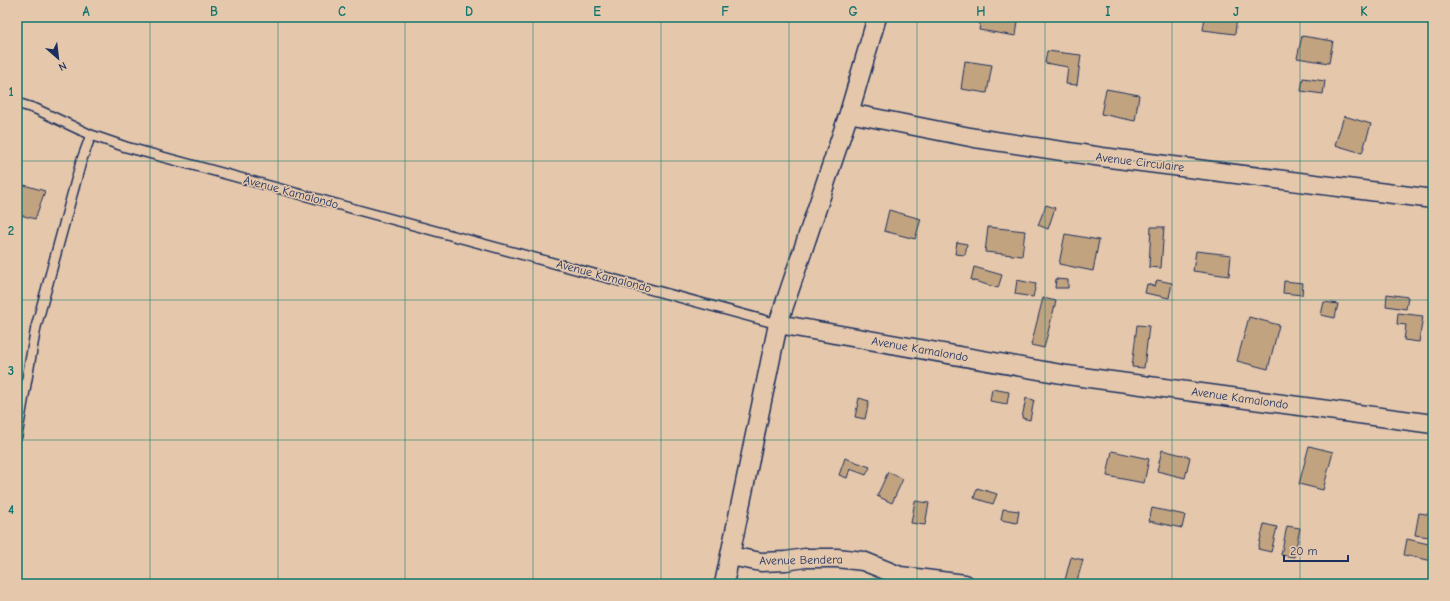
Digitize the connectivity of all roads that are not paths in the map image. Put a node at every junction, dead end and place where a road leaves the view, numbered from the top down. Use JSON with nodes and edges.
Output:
{"nodes":[{"id":1,"x":877,"y":17,"type":"edge"},
{"id":2,"x":17,"y":103,"type":"edge"},
{"id":3,"x":849,"y":113,"type":"junction"},
{"id":4,"x":91,"y":135,"type":"junction"},
{"id":5,"x":1433,"y":198,"type":"edge"},
{"id":6,"x":778,"y":324,"type":"junction"},
{"id":7,"x":1433,"y":424,"type":"edge"},
{"id":8,"x":17,"y":436,"type":"edge"},
{"id":9,"x":730,"y":556,"type":"junction"},
{"id":10,"x":724,"y":584,"type":"edge"},
{"id":11,"x":965,"y":584,"type":"edge"}],
"edges":[{"from":1,"to":3,"type":"street"},
{"from":2,"to":4,"type":"lane","name":"Avenue Kamalondo"},
{"from":3,"to":5,"type":"street","name":"Avenue Circulaire"},
{"from":3,"to":6,"type":"street"},
{"from":4,"to":6,"type":"lane","name":"Avenue Kamalondo"},
{"from":4,"to":8,"type":"lane"},
{"from":6,"to":7,"type":"street","name":"Avenue Kamalondo"},
{"from":6,"to":9,"type":"street"},
{"from":9,"to":10,"type":"street"},
{"from":9,"to":11,"type":"street","name":"Avenue Bendera"}]}
